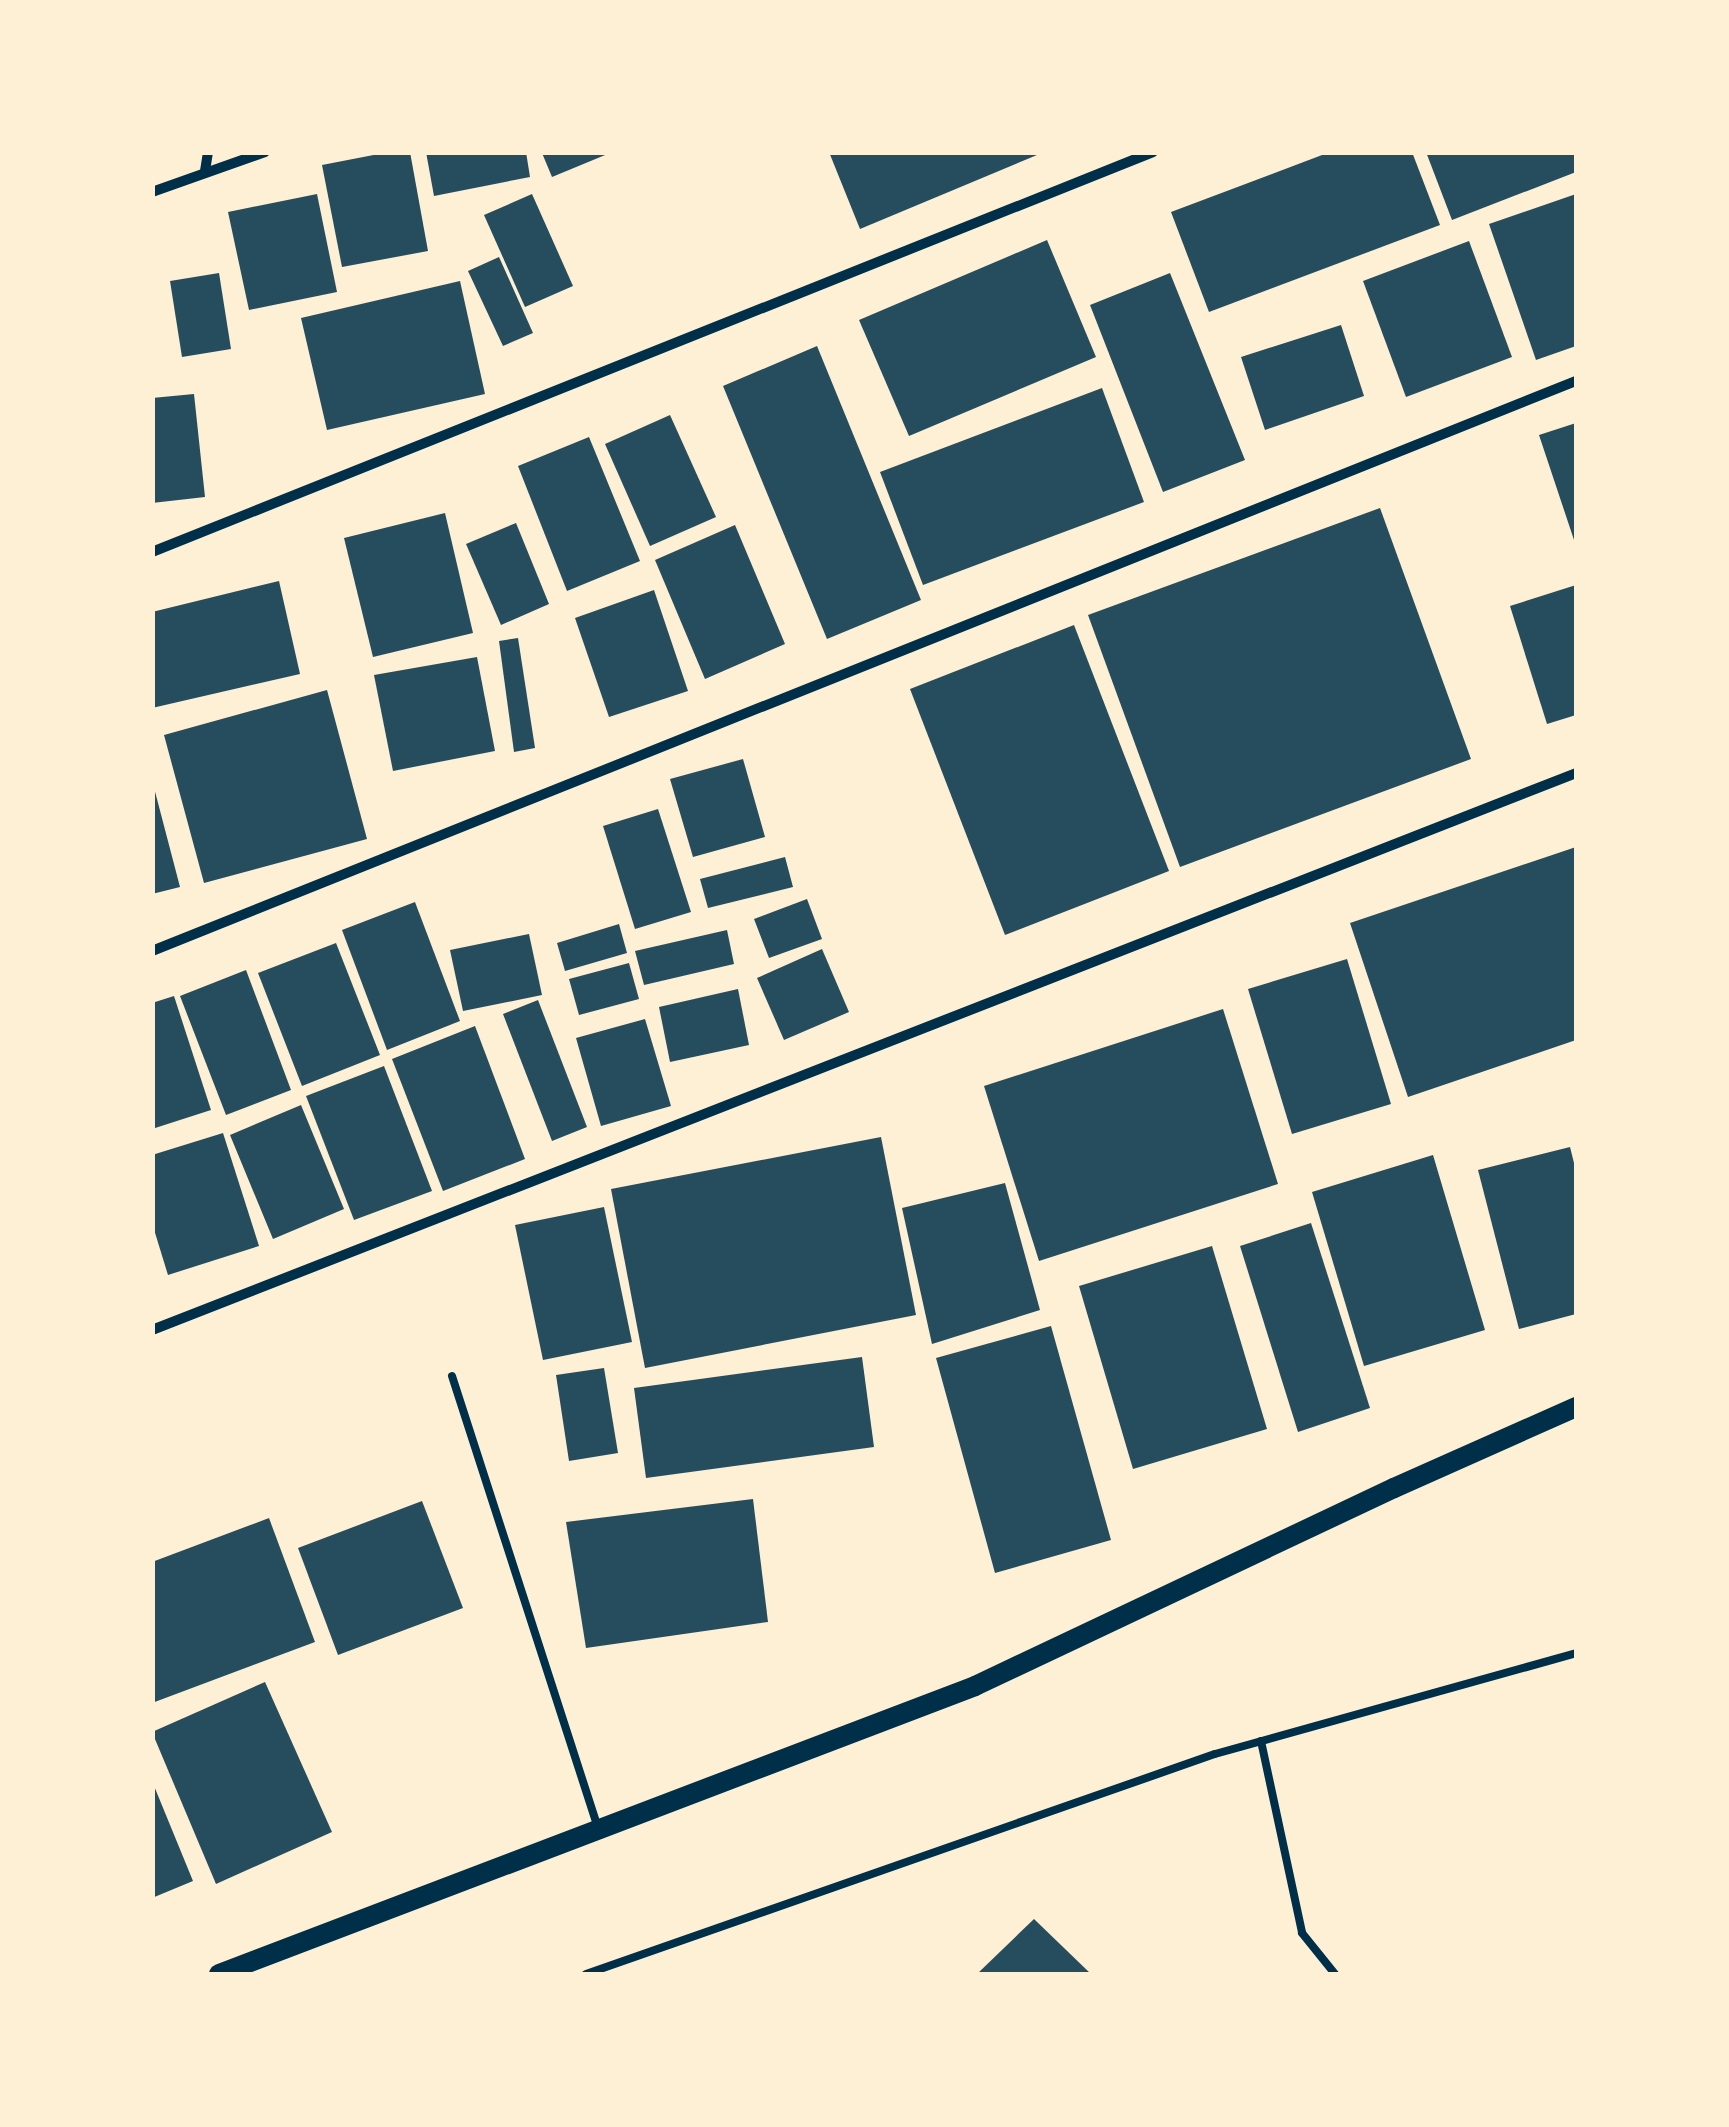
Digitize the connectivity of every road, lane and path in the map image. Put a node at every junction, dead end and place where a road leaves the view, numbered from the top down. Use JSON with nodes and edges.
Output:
{"nodes":[{"id":1,"x":208,"y":152,"type":"edge"},
{"id":2,"x":265,"y":152,"type":"edge"},
{"id":3,"x":1153,"y":152,"type":"edge"},
{"id":4,"x":205,"y":172,"type":"junction"},
{"id":5,"x":152,"y":192,"type":"edge"},
{"id":6,"x":1576,"y":382,"type":"edge"},
{"id":7,"x":152,"y":552,"type":"edge"},
{"id":8,"x":1576,"y":773,"type":"edge"},
{"id":9,"x":152,"y":951,"type":"edge"},
{"id":10,"x":152,"y":1330,"type":"edge"},
{"id":11,"x":452,"y":1376,"type":"dead end"},
{"id":12,"x":1576,"y":1407,"type":"edge"},
{"id":13,"x":1576,"y":1653,"type":"edge"},
{"id":14,"x":1261,"y":1742,"type":"junction"},
{"id":15,"x":598,"y":1830,"type":"junction"},
{"id":16,"x":220,"y":1974,"type":"edge"},
{"id":17,"x":586,"y":1974,"type":"edge"},
{"id":18,"x":1336,"y":1974,"type":"edge"}],
"edges":[{"from":1,"to":4,"type":"street"},
{"from":2,"to":4,"type":"street"},
{"from":3,"to":7,"type":"street"},
{"from":4,"to":5,"type":"street"},
{"from":6,"to":9,"type":"street"},
{"from":8,"to":10,"type":"street"},
{"from":11,"to":15,"type":"lane"},
{"from":12,"to":15,"type":"main road"},
{"from":13,"to":14,"type":"lane"},
{"from":14,"to":17,"type":"lane"},
{"from":14,"to":18,"type":"lane"},
{"from":15,"to":16,"type":"main road"}]}
